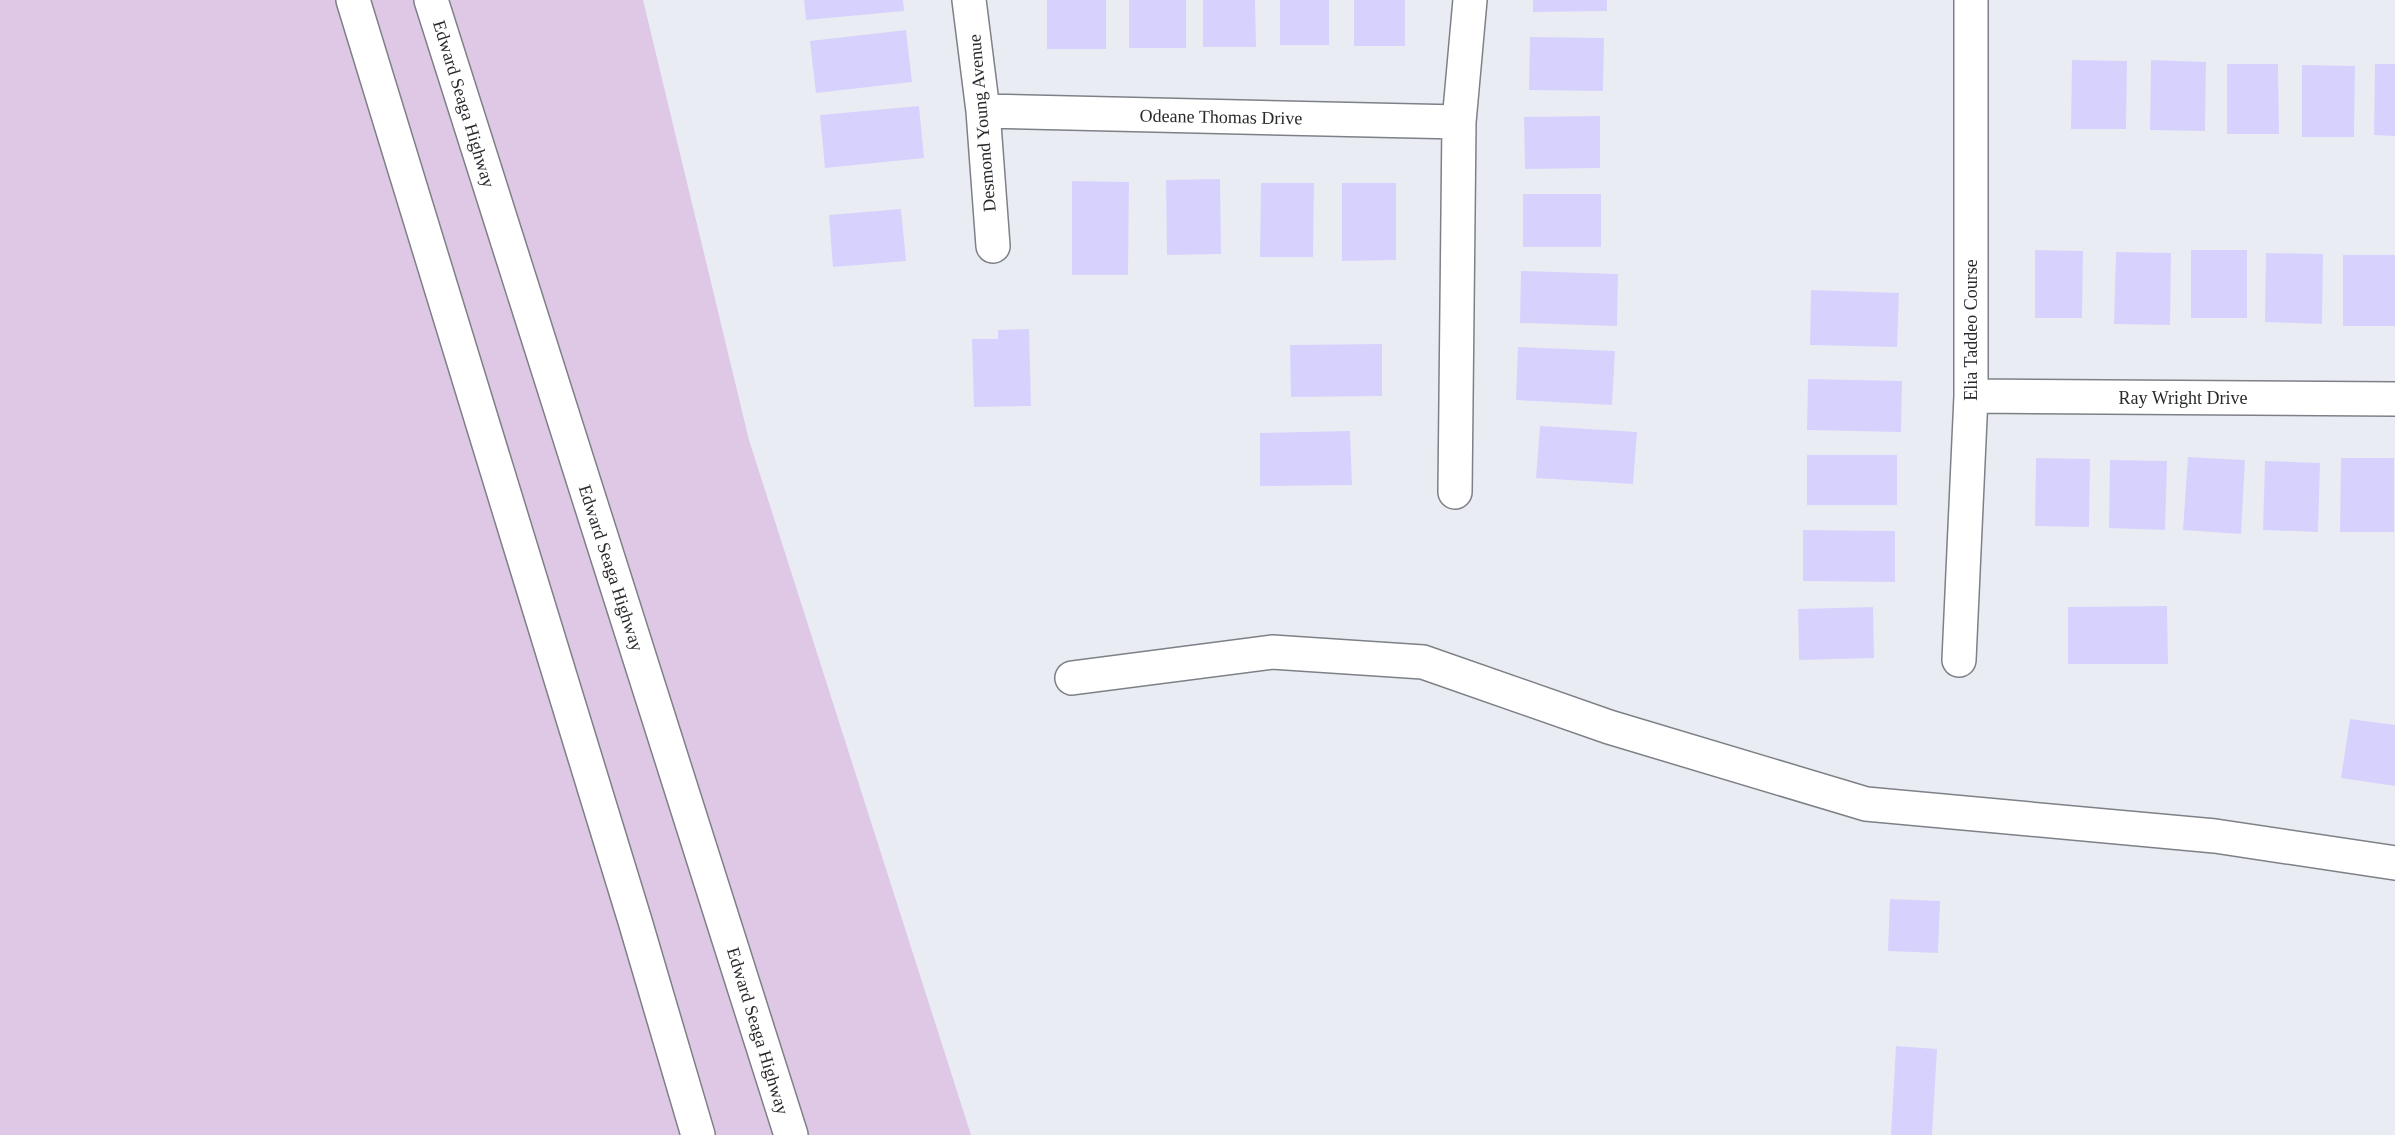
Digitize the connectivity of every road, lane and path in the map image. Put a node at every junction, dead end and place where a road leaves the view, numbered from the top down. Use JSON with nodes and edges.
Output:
{"nodes":[{"id":1,"x":353,"y":0,"type":"edge"},
{"id":2,"x":431,"y":0,"type":"edge"},
{"id":3,"x":969,"y":0,"type":"edge"},
{"id":4,"x":1470,"y":0,"type":"edge"},
{"id":5,"x":1971,"y":0,"type":"edge"},
{"id":6,"x":983,"y":111,"type":"junction"},
{"id":7,"x":1459,"y":122,"type":"junction"},
{"id":8,"x":993,"y":246,"type":"dead end"},
{"id":9,"x":1971,"y":396,"type":"junction"},
{"id":10,"x":2395,"y":399,"type":"edge"},
{"id":11,"x":1455,"y":492,"type":"dead end"},
{"id":12,"x":1959,"y":660,"type":"dead end"},
{"id":13,"x":1072,"y":678,"type":"dead end"},
{"id":14,"x":2395,"y":863,"type":"edge"},
{"id":15,"x":698,"y":1135,"type":"edge"},
{"id":16,"x":791,"y":1135,"type":"edge"}],
"edges":[{"from":1,"to":15,"type":"main road"},
{"from":2,"to":16,"type":"main road","name":"Edward Seaga Highway"},
{"from":3,"to":6,"type":"main road","name":"Desmond Young Avenue"},
{"from":4,"to":7,"type":"main road"},
{"from":5,"to":9,"type":"main road","name":"Elia Taddeo Course"},
{"from":6,"to":7,"type":"main road","name":"Odeane Thomas Drive"},
{"from":6,"to":8,"type":"main road","name":"Desmond Young Avenue"},
{"from":7,"to":11,"type":"main road"},
{"from":9,"to":10,"type":"main road","name":"Ray Wright Drive"},
{"from":9,"to":12,"type":"main road","name":"Elia Taddeo Course"},
{"from":13,"to":14,"type":"main road"}]}
